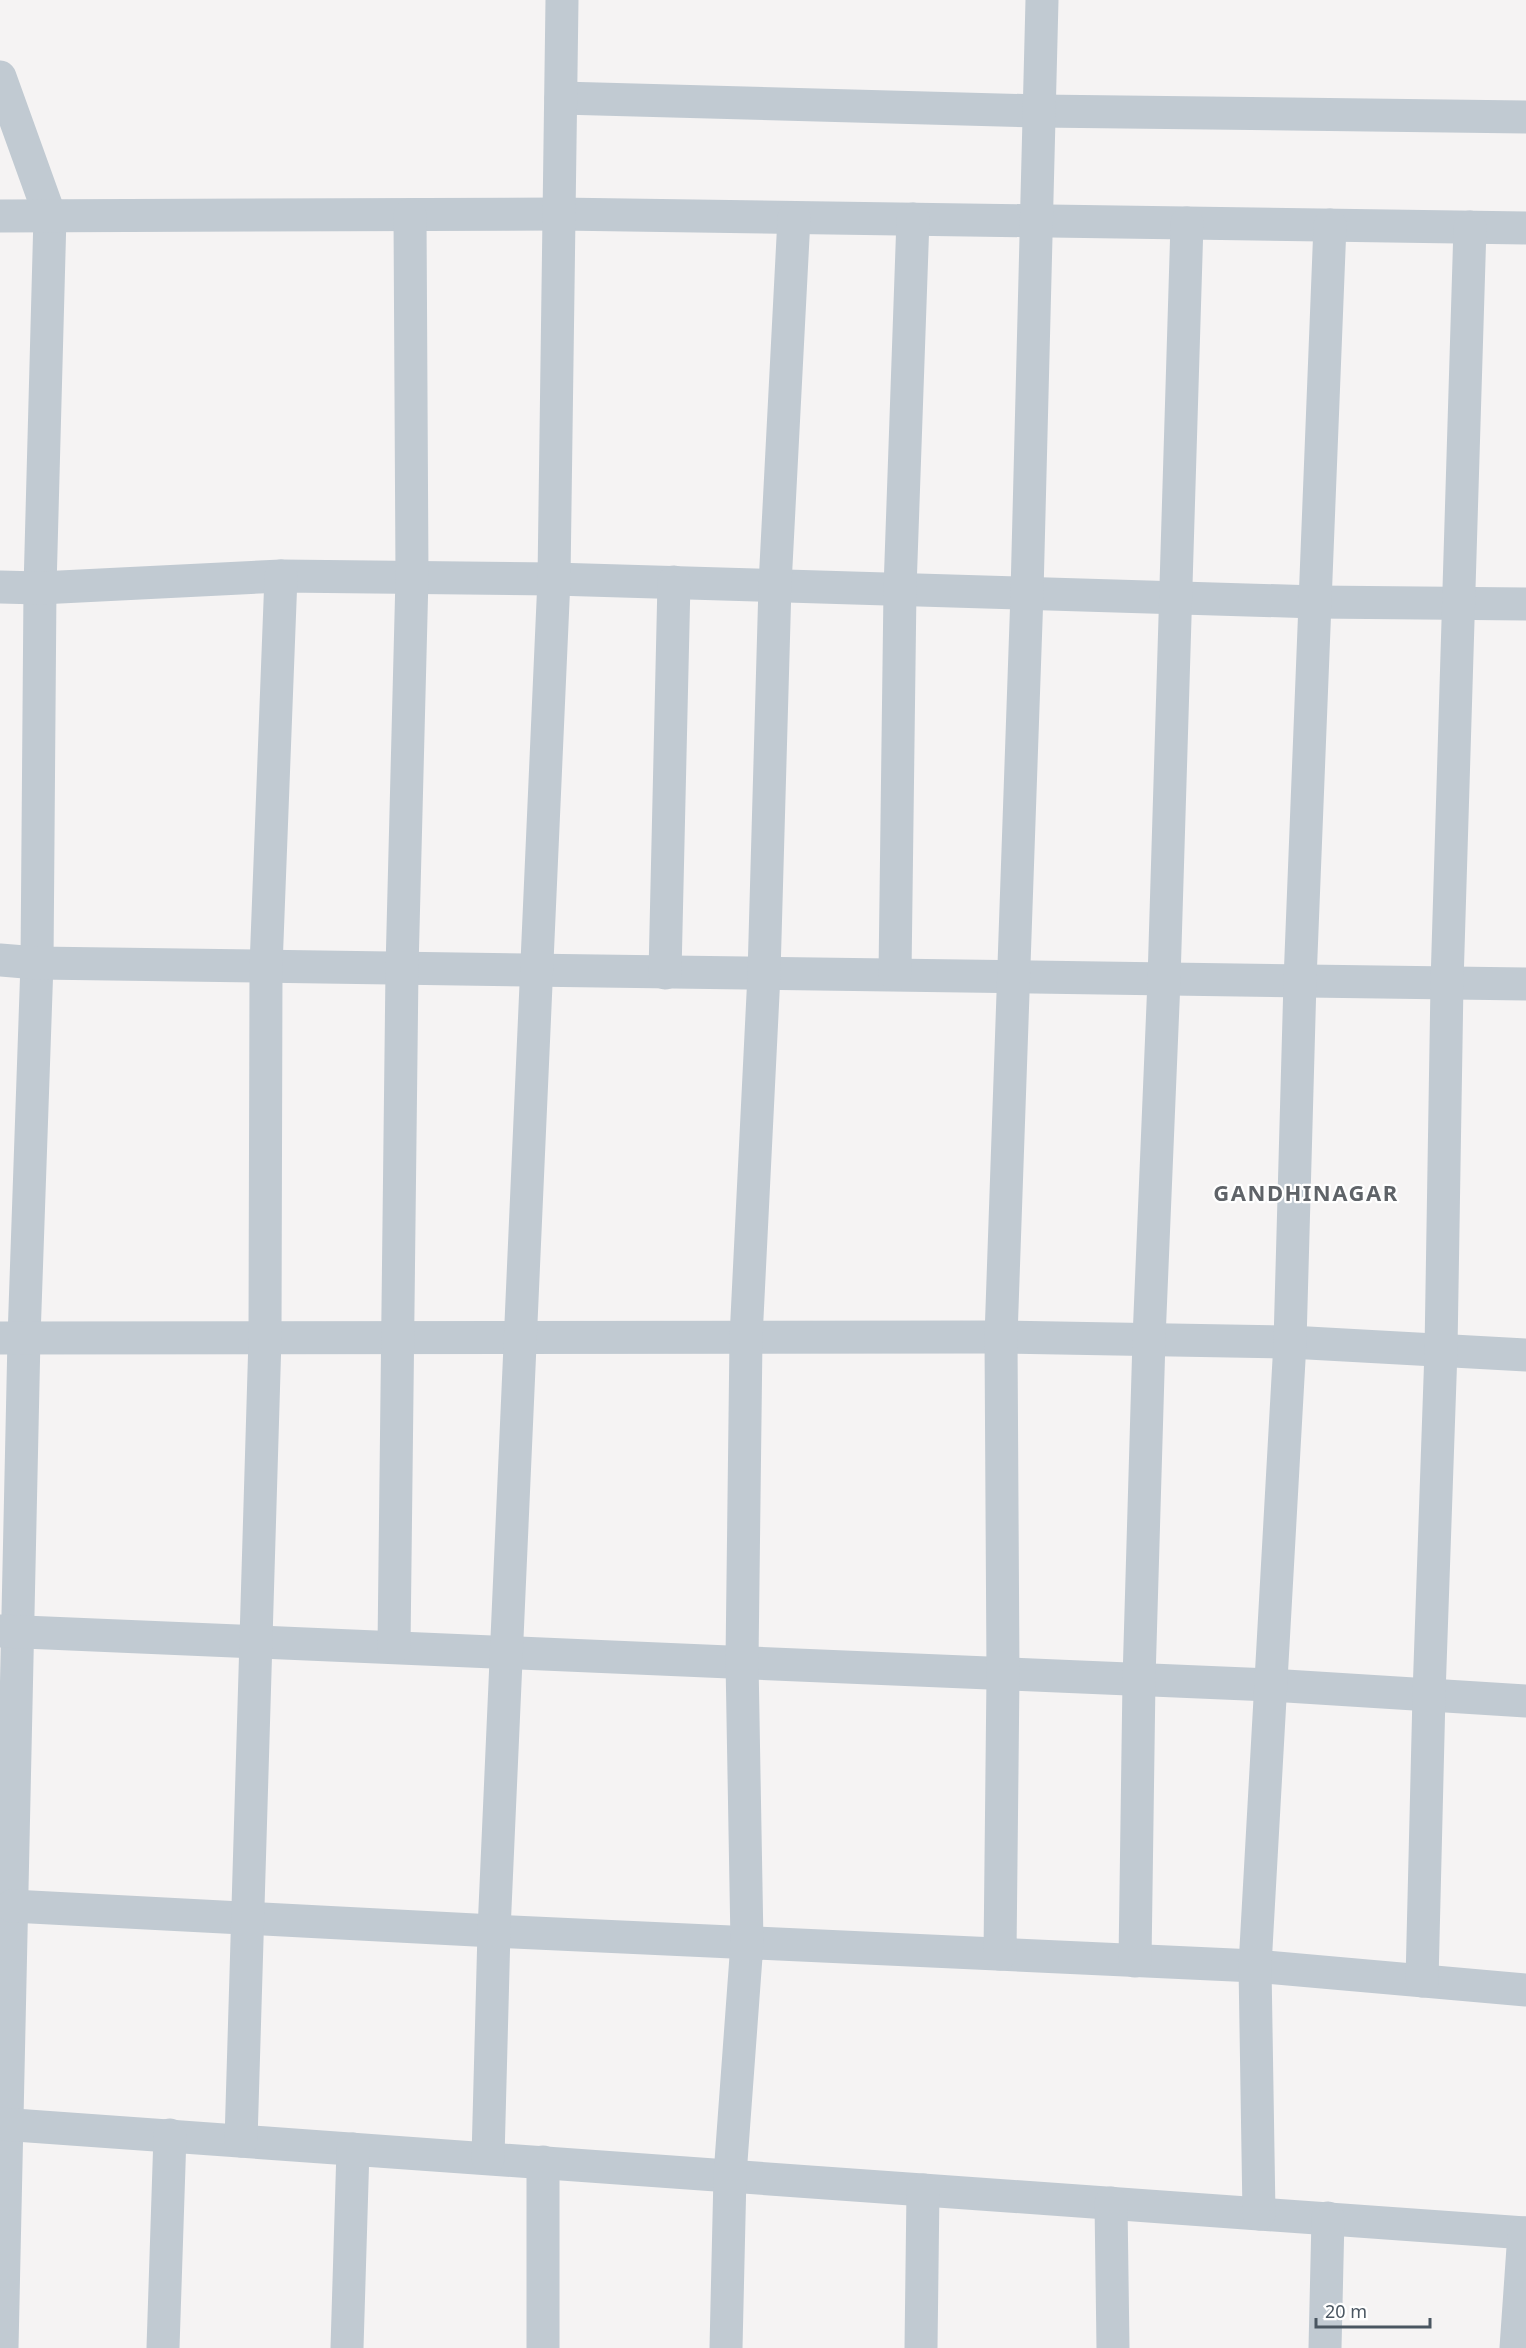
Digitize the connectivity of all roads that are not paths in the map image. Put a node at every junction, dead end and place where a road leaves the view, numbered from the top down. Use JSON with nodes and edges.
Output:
{"nodes":[{"id":1,"x":562,"y":0,"type":"edge"},
{"id":2,"x":1041,"y":0,"type":"edge"},
{"id":3,"x":0,"y":77,"type":"edge"},
{"id":4,"x":561,"y":98,"type":"junction"},
{"id":5,"x":1039,"y":111,"type":"junction"},
{"id":6,"x":1526,"y":117,"type":"edge"},
{"id":7,"x":559,"y":214,"type":"junction"},
{"id":8,"x":410,"y":215,"type":"junction"},
{"id":9,"x":0,"y":216,"type":"edge"},
{"id":10,"x":50,"y":216,"type":"junction"},
{"id":11,"x":794,"y":218,"type":"junction"},
{"id":12,"x":913,"y":219,"type":"junction"},
{"id":13,"x":1036,"y":221,"type":"junction"},
{"id":14,"x":1187,"y":223,"type":"junction"},
{"id":15,"x":1330,"y":225,"type":"junction"},
{"id":16,"x":1470,"y":227,"type":"junction"},
{"id":17,"x":1526,"y":228,"type":"edge"},
{"id":18,"x":281,"y":576,"type":"junction"},
{"id":19,"x":412,"y":577,"type":"junction"},
{"id":20,"x":554,"y":579,"type":"junction"},
{"id":21,"x":674,"y":582,"type":"junction"},
{"id":22,"x":776,"y":585,"type":"junction"},
{"id":23,"x":0,"y":587,"type":"edge"},
{"id":24,"x":40,"y":588,"type":"junction"},
{"id":25,"x":900,"y":589,"type":"junction"},
{"id":26,"x":1027,"y":593,"type":"junction"},
{"id":27,"x":1175,"y":598,"type":"junction"},
{"id":28,"x":1316,"y":602,"type":"junction"},
{"id":29,"x":1458,"y":603,"type":"junction"},
{"id":30,"x":1526,"y":604,"type":"edge"},
{"id":31,"x":0,"y":960,"type":"edge"},
{"id":32,"x":37,"y":963,"type":"junction"},
{"id":33,"x":266,"y":967,"type":"junction"},
{"id":34,"x":402,"y":969,"type":"junction"},
{"id":35,"x":536,"y":971,"type":"junction"},
{"id":36,"x":665,"y":973,"type":"junction"},
{"id":37,"x":764,"y":974,"type":"junction"},
{"id":38,"x":895,"y":974,"type":"junction"},
{"id":39,"x":1014,"y":978,"type":"junction"},
{"id":40,"x":1164,"y":980,"type":"junction"},
{"id":41,"x":1300,"y":981,"type":"junction"},
{"id":42,"x":1447,"y":983,"type":"junction"},
{"id":43,"x":1526,"y":984,"type":"edge"},
{"id":44,"x":1001,"y":1337,"type":"junction"},
{"id":45,"x":12,"y":1338,"type":"edge"},
{"id":46,"x":265,"y":1338,"type":"junction"},
{"id":47,"x":399,"y":1338,"type":"junction"},
{"id":48,"x":520,"y":1338,"type":"junction"},
{"id":49,"x":746,"y":1338,"type":"junction"},
{"id":50,"x":1149,"y":1339,"type":"junction"},
{"id":51,"x":1290,"y":1341,"type":"junction"},
{"id":52,"x":1442,"y":1350,"type":"junction"},
{"id":53,"x":1526,"y":1354,"type":"edge"},
{"id":54,"x":8,"y":1631,"type":"edge"},
{"id":55,"x":257,"y":1641,"type":"junction"},
{"id":56,"x":394,"y":1647,"type":"junction"},
{"id":57,"x":507,"y":1652,"type":"junction"},
{"id":58,"x":742,"y":1661,"type":"junction"},
{"id":59,"x":1003,"y":1675,"type":"junction"},
{"id":60,"x":1139,"y":1680,"type":"junction"},
{"id":61,"x":1270,"y":1685,"type":"junction"},
{"id":62,"x":1429,"y":1695,"type":"junction"},
{"id":63,"x":1526,"y":1701,"type":"edge"},
{"id":64,"x":12,"y":1906,"type":"junction"},
{"id":65,"x":249,"y":1918,"type":"junction"},
{"id":66,"x":494,"y":1931,"type":"junction"},
{"id":67,"x":747,"y":1943,"type":"junction"},
{"id":68,"x":1000,"y":1954,"type":"junction"},
{"id":69,"x":1135,"y":1961,"type":"junction"},
{"id":70,"x":1255,"y":1966,"type":"junction"},
{"id":71,"x":1422,"y":1981,"type":"junction"},
{"id":72,"x":1526,"y":1990,"type":"edge"},
{"id":73,"x":4,"y":2124,"type":"edge"},
{"id":74,"x":170,"y":2135,"type":"junction"},
{"id":75,"x":241,"y":2140,"type":"junction"},
{"id":76,"x":353,"y":2149,"type":"junction"},
{"id":77,"x":489,"y":2158,"type":"junction"},
{"id":78,"x":543,"y":2162,"type":"junction"},
{"id":79,"x":730,"y":2175,"type":"junction"},
{"id":80,"x":923,"y":2190,"type":"junction"},
{"id":81,"x":1111,"y":2203,"type":"junction"},
{"id":82,"x":1260,"y":2214,"type":"junction"},
{"id":83,"x":1328,"y":2218,"type":"junction"},
{"id":84,"x":1525,"y":2233,"type":"edge"},
{"id":85,"x":2,"y":2348,"type":"edge"},
{"id":86,"x":164,"y":2348,"type":"edge"},
{"id":87,"x":346,"y":2348,"type":"edge"},
{"id":88,"x":543,"y":2348,"type":"edge"},
{"id":89,"x":726,"y":2348,"type":"edge"},
{"id":90,"x":921,"y":2348,"type":"edge"},
{"id":91,"x":1113,"y":2348,"type":"edge"},
{"id":92,"x":1325,"y":2348,"type":"edge"},
{"id":93,"x":1516,"y":2348,"type":"edge"}],
"edges":[{"from":1,"to":4,"type":"street"},
{"from":2,"to":5,"type":"street"},
{"from":3,"to":10,"type":"street"},
{"from":4,"to":5,"type":"street"},
{"from":4,"to":7,"type":"street"},
{"from":5,"to":6,"type":"street"},
{"from":5,"to":13,"type":"street"},
{"from":7,"to":8,"type":"street"},
{"from":7,"to":11,"type":"street"},
{"from":7,"to":20,"type":"street"},
{"from":8,"to":10,"type":"street"},
{"from":8,"to":19,"type":"street"},
{"from":9,"to":10,"type":"street"},
{"from":10,"to":24,"type":"street"},
{"from":11,"to":12,"type":"street"},
{"from":11,"to":22,"type":"street"},
{"from":12,"to":13,"type":"street"},
{"from":12,"to":25,"type":"street"},
{"from":13,"to":14,"type":"street"},
{"from":13,"to":26,"type":"street"},
{"from":14,"to":15,"type":"street"},
{"from":14,"to":27,"type":"street"},
{"from":15,"to":16,"type":"street"},
{"from":15,"to":28,"type":"street"},
{"from":16,"to":17,"type":"street"},
{"from":16,"to":29,"type":"street"},
{"from":18,"to":19,"type":"street"},
{"from":18,"to":24,"type":"street"},
{"from":18,"to":33,"type":"street"},
{"from":19,"to":20,"type":"street"},
{"from":19,"to":34,"type":"street"},
{"from":20,"to":21,"type":"street"},
{"from":20,"to":35,"type":"street"},
{"from":21,"to":22,"type":"street"},
{"from":21,"to":36,"type":"street"},
{"from":22,"to":25,"type":"street"},
{"from":22,"to":37,"type":"street"},
{"from":23,"to":24,"type":"street"},
{"from":24,"to":32,"type":"street"},
{"from":25,"to":26,"type":"street"},
{"from":25,"to":38,"type":"street"},
{"from":26,"to":27,"type":"street"},
{"from":26,"to":39,"type":"street"},
{"from":27,"to":28,"type":"street"},
{"from":27,"to":40,"type":"street"},
{"from":28,"to":29,"type":"street"},
{"from":28,"to":41,"type":"street"},
{"from":29,"to":30,"type":"street"},
{"from":29,"to":42,"type":"street"},
{"from":31,"to":32,"type":"street"},
{"from":32,"to":33,"type":"street"},
{"from":32,"to":45,"type":"street"},
{"from":33,"to":34,"type":"street"},
{"from":33,"to":46,"type":"street"},
{"from":34,"to":35,"type":"street"},
{"from":34,"to":47,"type":"street"},
{"from":35,"to":36,"type":"street"},
{"from":35,"to":48,"type":"street"},
{"from":36,"to":37,"type":"street"},
{"from":37,"to":38,"type":"street"},
{"from":37,"to":49,"type":"street"},
{"from":38,"to":39,"type":"street"},
{"from":39,"to":40,"type":"street"},
{"from":39,"to":44,"type":"street"},
{"from":40,"to":41,"type":"street"},
{"from":40,"to":50,"type":"street"},
{"from":41,"to":42,"type":"street"},
{"from":41,"to":51,"type":"street"},
{"from":42,"to":43,"type":"street"},
{"from":42,"to":52,"type":"street"},
{"from":44,"to":49,"type":"street"},
{"from":44,"to":50,"type":"street"},
{"from":44,"to":59,"type":"street"},
{"from":45,"to":46,"type":"street"},
{"from":45,"to":54,"type":"street"},
{"from":46,"to":47,"type":"street"},
{"from":46,"to":55,"type":"street"},
{"from":47,"to":48,"type":"street"},
{"from":47,"to":56,"type":"street"},
{"from":48,"to":49,"type":"street"},
{"from":48,"to":57,"type":"street"},
{"from":49,"to":58,"type":"street"},
{"from":50,"to":51,"type":"street"},
{"from":50,"to":60,"type":"street"},
{"from":51,"to":52,"type":"street"},
{"from":51,"to":61,"type":"street"},
{"from":52,"to":53,"type":"street"},
{"from":52,"to":62,"type":"street"},
{"from":54,"to":55,"type":"street"},
{"from":54,"to":64,"type":"street"},
{"from":55,"to":56,"type":"street"},
{"from":55,"to":65,"type":"street"},
{"from":56,"to":57,"type":"street"},
{"from":57,"to":58,"type":"street"},
{"from":57,"to":66,"type":"street"},
{"from":58,"to":59,"type":"street"},
{"from":58,"to":67,"type":"street"},
{"from":59,"to":60,"type":"street"},
{"from":59,"to":68,"type":"street"},
{"from":60,"to":61,"type":"street"},
{"from":60,"to":69,"type":"street"},
{"from":61,"to":62,"type":"street"},
{"from":61,"to":70,"type":"street"},
{"from":62,"to":63,"type":"street"},
{"from":62,"to":71,"type":"street"},
{"from":64,"to":65,"type":"street"},
{"from":64,"to":73,"type":"street"},
{"from":65,"to":66,"type":"street"},
{"from":65,"to":75,"type":"street"},
{"from":66,"to":67,"type":"street"},
{"from":66,"to":77,"type":"street"},
{"from":67,"to":68,"type":"street"},
{"from":67,"to":79,"type":"street"},
{"from":68,"to":69,"type":"street"},
{"from":69,"to":70,"type":"street"},
{"from":70,"to":71,"type":"street"},
{"from":70,"to":82,"type":"street"},
{"from":71,"to":72,"type":"street"},
{"from":73,"to":74,"type":"street"},
{"from":73,"to":85,"type":"street"},
{"from":74,"to":75,"type":"street"},
{"from":74,"to":86,"type":"street"},
{"from":75,"to":76,"type":"street"},
{"from":76,"to":77,"type":"street"},
{"from":76,"to":87,"type":"street"},
{"from":77,"to":78,"type":"street"},
{"from":78,"to":79,"type":"street"},
{"from":78,"to":88,"type":"street"},
{"from":79,"to":80,"type":"street"},
{"from":79,"to":89,"type":"street"},
{"from":80,"to":81,"type":"street"},
{"from":80,"to":90,"type":"street"},
{"from":81,"to":82,"type":"street"},
{"from":81,"to":91,"type":"street"},
{"from":82,"to":83,"type":"street"},
{"from":83,"to":84,"type":"street"},
{"from":83,"to":92,"type":"street"},
{"from":84,"to":93,"type":"street"}]}
